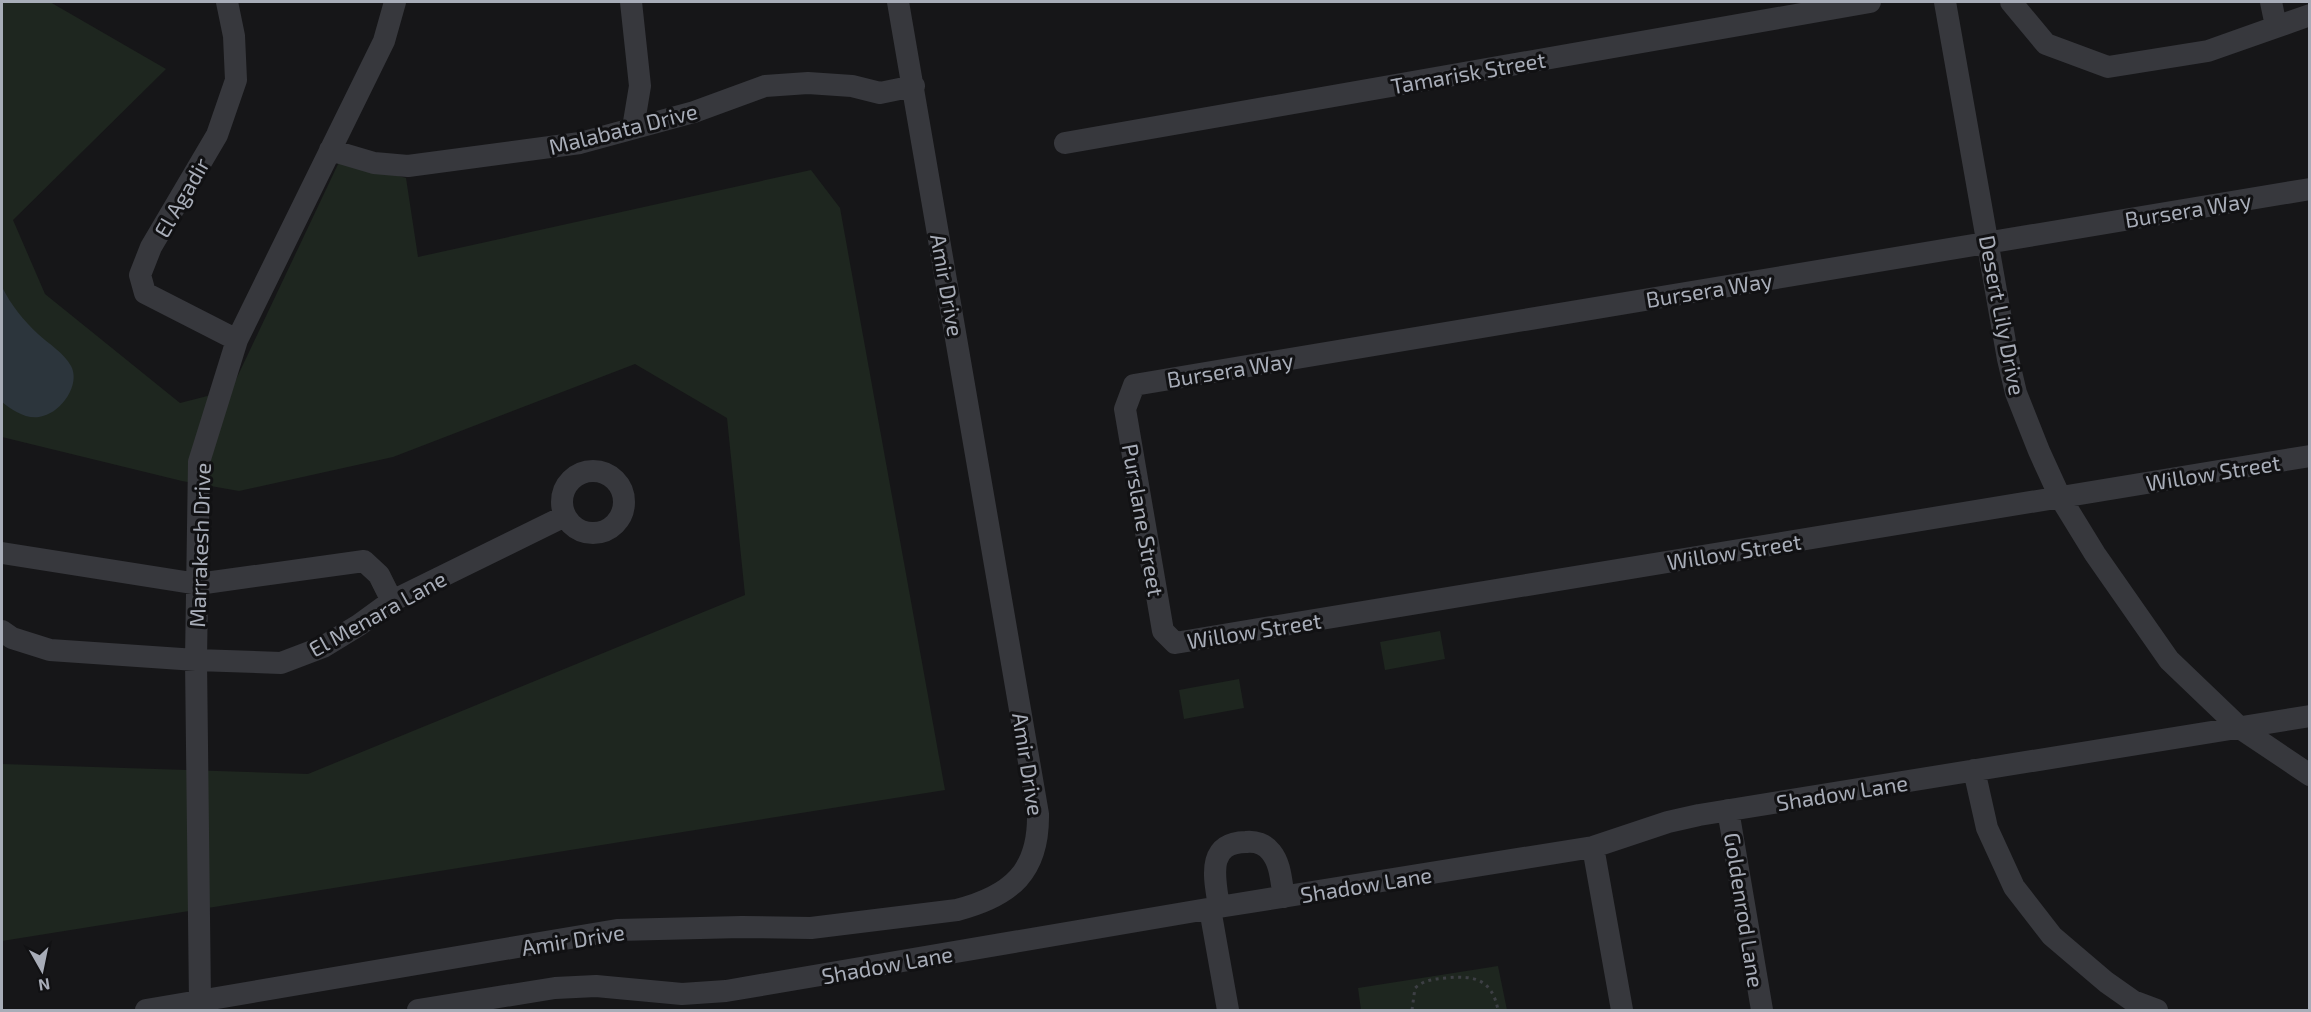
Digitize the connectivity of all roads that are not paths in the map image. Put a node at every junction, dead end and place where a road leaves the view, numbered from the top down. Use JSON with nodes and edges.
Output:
{"nodes":[{"id":1,"x":227,"y":2,"type":"edge"},
{"id":2,"x":395,"y":2,"type":"edge"},
{"id":3,"x":631,"y":2,"type":"edge"},
{"id":4,"x":898,"y":2,"type":"edge"},
{"id":5,"x":1870,"y":2,"type":"edge"},
{"id":6,"x":1945,"y":2,"type":"edge"},
{"id":7,"x":2011,"y":2,"type":"edge"},
{"id":8,"x":2271,"y":2,"type":"edge"},
{"id":9,"x":2310,"y":15,"type":"edge"},
{"id":10,"x":2276,"y":26,"type":"junction"},
{"id":11,"x":914,"y":86,"type":"junction"},
{"id":12,"x":633,"y":128,"type":"junction"},
{"id":13,"x":1065,"y":143,"type":"dead end"},
{"id":14,"x":330,"y":150,"type":"junction"},
{"id":15,"x":2310,"y":189,"type":"edge"},
{"id":16,"x":1988,"y":243,"type":"junction"},
{"id":17,"x":237,"y":340,"type":"junction"},
{"id":18,"x":1125,"y":409,"type":"joint"},
{"id":19,"x":2310,"y":456,"type":"edge"},
{"id":20,"x":2060,"y":497,"type":"junction"},
{"id":21,"x":565,"y":516,"type":"dead end"},
{"id":22,"x":2,"y":554,"type":"edge"},
{"id":23,"x":198,"y":584,"type":"junction"},
{"id":24,"x":392,"y":601,"type":"junction"},
{"id":25,"x":2,"y":631,"type":"edge"},
{"id":26,"x":1163,"y":631,"type":"joint"},
{"id":27,"x":196,"y":660,"type":"junction"},
{"id":28,"x":2310,"y":716,"type":"edge"},
{"id":29,"x":2241,"y":728,"type":"junction"},
{"id":30,"x":1974,"y":770,"type":"junction"},
{"id":31,"x":2310,"y":775,"type":"edge"},
{"id":32,"x":1728,"y":810,"type":"junction"},
{"id":33,"x":1593,"y":847,"type":"junction"},
{"id":34,"x":1284,"y":897,"type":"junction"},
{"id":35,"x":1215,"y":908,"type":"junction"},
{"id":36,"x":200,"y":1002,"type":"junction"},
{"id":37,"x":146,"y":1011,"type":"edge"},
{"id":38,"x":418,"y":1011,"type":"edge"},
{"id":39,"x":1228,"y":1011,"type":"edge"},
{"id":40,"x":1622,"y":1011,"type":"edge"},
{"id":41,"x":1762,"y":1011,"type":"edge"},
{"id":42,"x":2157,"y":1011,"type":"edge"}],
"edges":[{"from":1,"to":17,"type":"street","name":"El Agadir"},
{"from":2,"to":14,"type":"street","name":"Marrakesh Drive"},
{"from":3,"to":12,"type":"street"},
{"from":4,"to":11,"type":"street","name":"Amir Drive"},
{"from":5,"to":13,"type":"street","name":"Tamarisk Street"},
{"from":6,"to":16,"type":"street","name":"Desert Lily Drive"},
{"from":7,"to":10,"type":"street"},
{"from":8,"to":10,"type":"street"},
{"from":9,"to":10,"type":"street"},
{"from":11,"to":12,"type":"street","name":"Malabata Drive"},
{"from":11,"to":36,"type":"street","name":"Amir Drive"},
{"from":12,"to":14,"type":"street","name":"Malabata Drive"},
{"from":14,"to":17,"type":"street","name":"Marrakesh Drive"},
{"from":15,"to":16,"type":"street","name":"Bursera Way"},
{"from":16,"to":18,"type":"street","name":"Bursera Way"},
{"from":16,"to":20,"type":"street","name":"Desert Lily Drive"},
{"from":17,"to":23,"type":"street","name":"Marrakesh Drive"},
{"from":18,"to":26,"type":"street","name":"Purslane Street"},
{"from":19,"to":20,"type":"street","name":"Willow Street"},
{"from":20,"to":26,"type":"street","name":"Willow Street"},
{"from":20,"to":29,"type":"street","name":"Desert Lily Drive"},
{"from":21,"to":24,"type":"street","name":"El Menara Lane"},
{"from":22,"to":23,"type":"street"},
{"from":23,"to":24,"type":"street"},
{"from":23,"to":27,"type":"street","name":"Marrakesh Drive"},
{"from":24,"to":27,"type":"street","name":"El Menara Lane"},
{"from":25,"to":27,"type":"street","name":"El Menara Lane"},
{"from":27,"to":36,"type":"street","name":"Marrakesh Drive"},
{"from":28,"to":29,"type":"street","name":"Shadow Lane"},
{"from":29,"to":30,"type":"street","name":"Shadow Lane"},
{"from":29,"to":31,"type":"street","name":"Desert Lily Drive"},
{"from":30,"to":32,"type":"street","name":"Shadow Lane"},
{"from":30,"to":42,"type":"street"},
{"from":32,"to":33,"type":"street","name":"Shadow Lane"},
{"from":32,"to":41,"type":"street","name":"Goldenrod Lane"},
{"from":33,"to":34,"type":"street","name":"Shadow Lane"},
{"from":33,"to":40,"type":"street"},
{"from":34,"to":35,"type":"street","name":"Shadow Lane"},
{"from":34,"to":35,"type":"street"},
{"from":35,"to":38,"type":"street","name":"Shadow Lane"},
{"from":35,"to":39,"type":"street"},
{"from":36,"to":37,"type":"street"}]}
